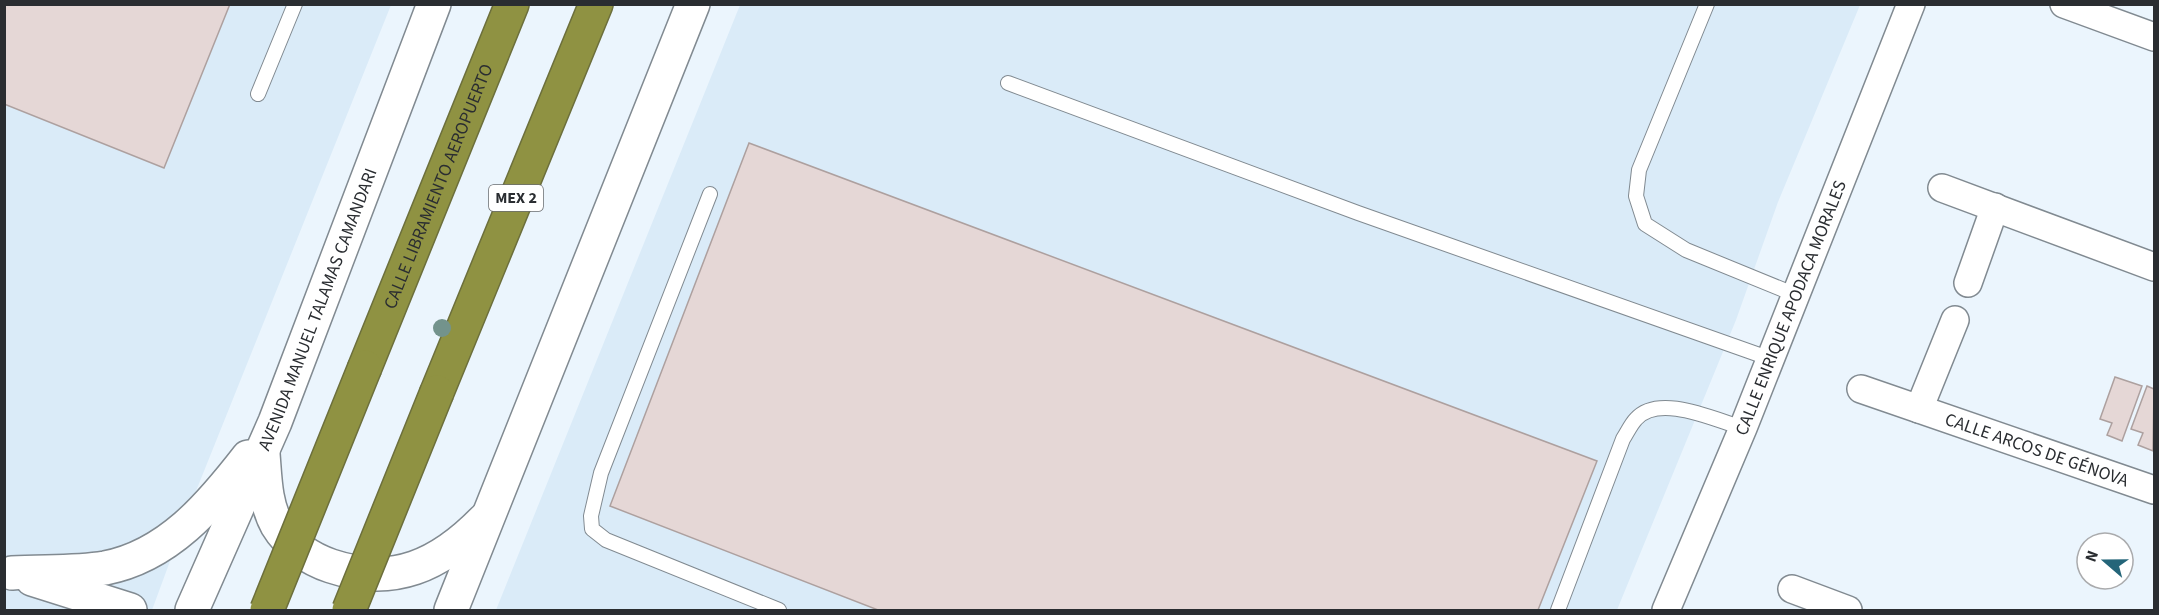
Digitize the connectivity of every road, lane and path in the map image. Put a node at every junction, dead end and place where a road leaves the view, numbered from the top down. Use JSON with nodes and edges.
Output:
{"nodes":[{"id":1,"x":295,"y":4,"type":"edge"},
{"id":2,"x":434,"y":4,"type":"edge"},
{"id":3,"x":512,"y":4,"type":"edge"},
{"id":4,"x":596,"y":4,"type":"edge"},
{"id":5,"x":693,"y":4,"type":"edge"},
{"id":6,"x":1707,"y":4,"type":"edge"},
{"id":7,"x":1911,"y":4,"type":"edge"},
{"id":8,"x":2064,"y":4,"type":"edge"},
{"id":9,"x":2154,"y":37,"type":"edge"},
{"id":10,"x":1008,"y":82,"type":"dead end"},
{"id":11,"x":258,"y":94,"type":"dead end"},
{"id":12,"x":1942,"y":188,"type":"dead end"},
{"id":13,"x":710,"y":194,"type":"dead end"},
{"id":14,"x":1995,"y":207,"type":"junction"},
{"id":15,"x":2154,"y":267,"type":"edge"},
{"id":16,"x":1968,"y":283,"type":"dead end"},
{"id":17,"x":1796,"y":296,"type":"junction"},
{"id":18,"x":1955,"y":320,"type":"dead end"},
{"id":19,"x":1771,"y":359,"type":"junction"},
{"id":20,"x":1861,"y":389,"type":"dead end"},
{"id":21,"x":1919,"y":409,"type":"junction"},
{"id":22,"x":1743,"y":428,"type":"junction"},
{"id":23,"x":269,"y":437,"type":"junction"},
{"id":24,"x":2154,"y":490,"type":"edge"},
{"id":25,"x":492,"y":512,"type":"junction"},
{"id":26,"x":8,"y":571,"type":"edge"},
{"id":27,"x":1792,"y":589,"type":"dead end"},
{"id":28,"x":1838,"y":609,"type":"edge"},
{"id":29,"x":130,"y":610,"type":"edge"},
{"id":30,"x":192,"y":610,"type":"edge"},
{"id":31,"x":267,"y":610,"type":"edge"},
{"id":32,"x":349,"y":610,"type":"edge"},
{"id":33,"x":451,"y":610,"type":"edge"},
{"id":34,"x":779,"y":610,"type":"edge"},
{"id":35,"x":1558,"y":610,"type":"edge"},
{"id":36,"x":1666,"y":610,"type":"edge"}],
"edges":[{"from":1,"to":11,"type":"lane"},
{"from":2,"to":23,"type":"main road","name":"AVENIDA MANUEL TALAMAS CAMANDARI"},
{"from":3,"to":31,"type":"highway","name":"CALLE LIBRAMIENTO AEROPUERTO","bridge":true},
{"from":4,"to":32,"type":"highway","number":"MEX 2","bridge":true},
{"from":5,"to":25,"type":"main road"},
{"from":6,"to":17,"type":"lane"},
{"from":7,"to":17,"type":"street","name":"CALLE ENRIQUE APODACA MORALES"},
{"from":8,"to":9,"type":"street"},
{"from":10,"to":19,"type":"lane"},
{"from":12,"to":14,"type":"street"},
{"from":13,"to":34,"type":"lane"},
{"from":14,"to":15,"type":"street"},
{"from":14,"to":16,"type":"street"},
{"from":17,"to":19,"type":"street","name":"CALLE ENRIQUE APODACA MORALES"},
{"from":18,"to":21,"type":"street"},
{"from":19,"to":22,"type":"street","name":"CALLE ENRIQUE APODACA MORALES"},
{"from":20,"to":21,"type":"street","name":"CALLE ARCOS DE GÉNOVA"},
{"from":21,"to":24,"type":"street","name":"CALLE ARCOS DE GÉNOVA"},
{"from":22,"to":35,"type":"lane"},
{"from":22,"to":36,"type":"street","name":"CALLE ENRIQUE APODACA MORALES"},
{"from":23,"to":25,"type":"main road"},
{"from":23,"to":26,"type":"main road"},
{"from":23,"to":30,"type":"main road","name":"AVENIDA MANUEL TALAMAS CAMANDARI"},
{"from":25,"to":33,"type":"main road"},
{"from":26,"to":29,"type":"main road"},
{"from":27,"to":28,"type":"street"}]}
